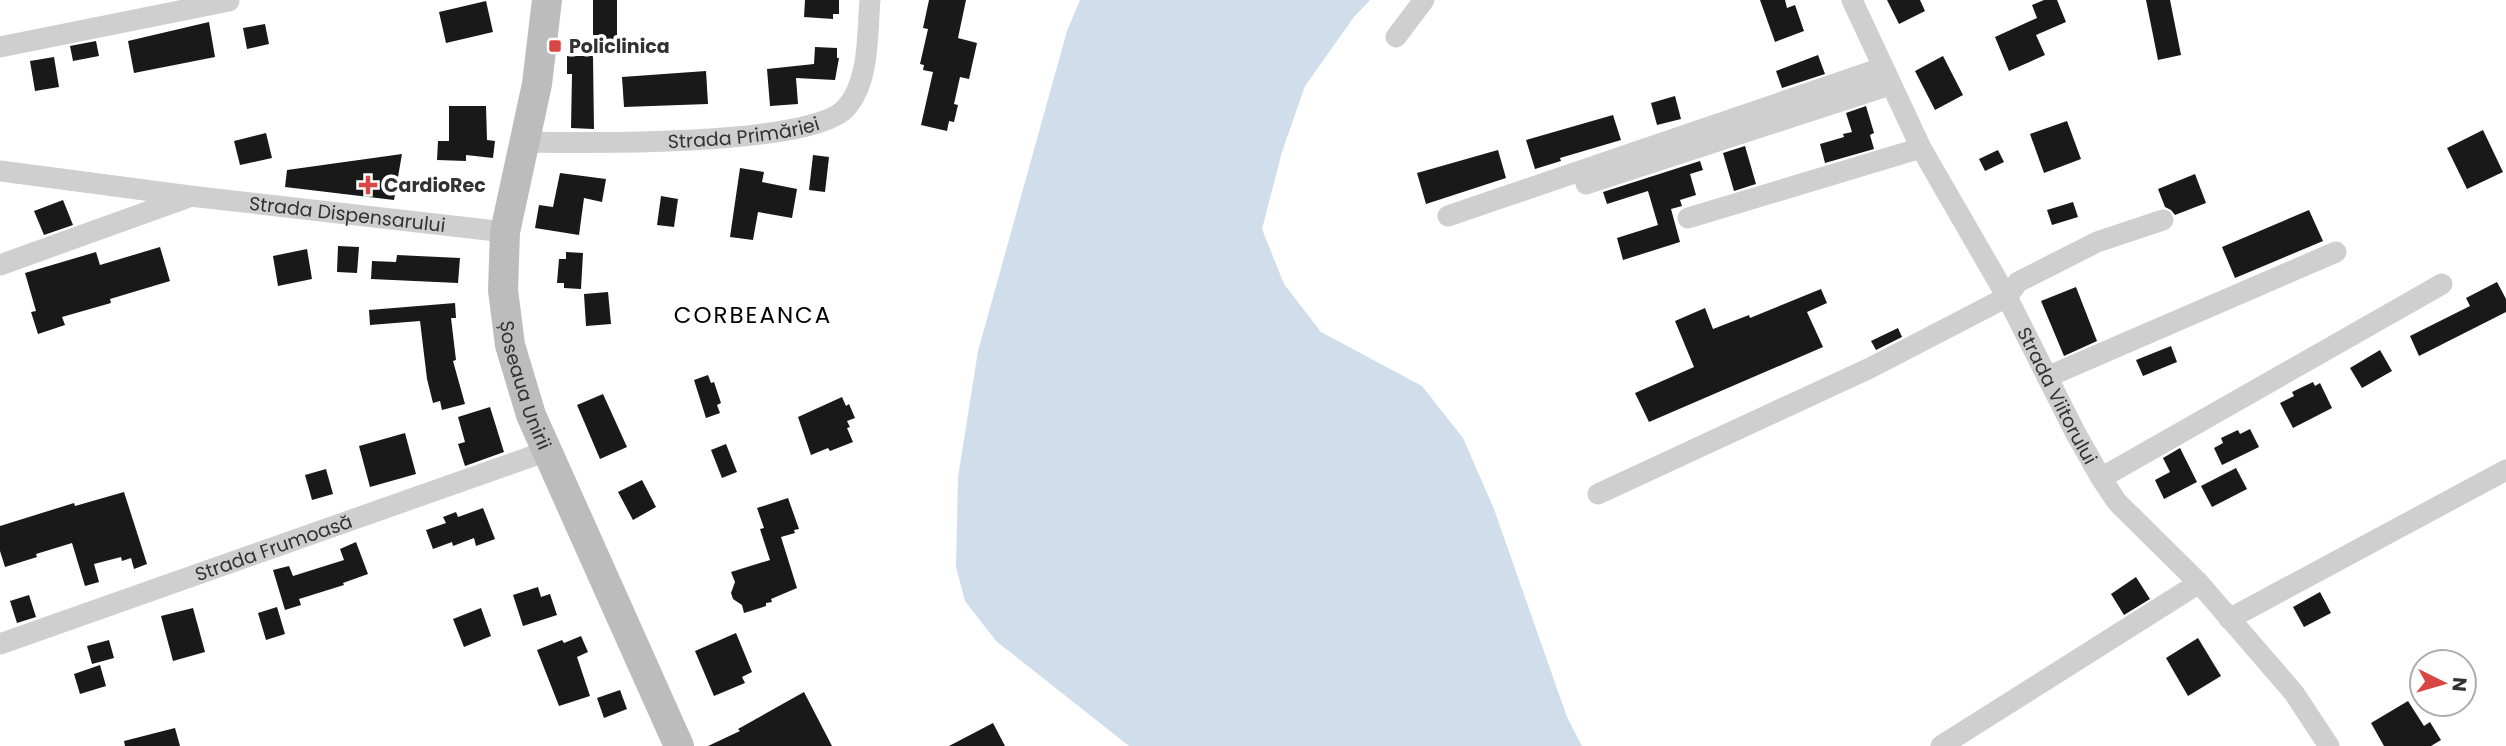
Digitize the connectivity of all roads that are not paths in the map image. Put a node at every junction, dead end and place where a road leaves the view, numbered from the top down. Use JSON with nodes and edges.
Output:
{"nodes":[{"id":1,"x":547,"y":0,"type":"edge"},
{"id":2,"x":870,"y":0,"type":"edge"},
{"id":3,"x":1424,"y":0,"type":"edge"},
{"id":4,"x":1852,"y":0,"type":"edge"},
{"id":5,"x":229,"y":1,"type":"edge"},
{"id":6,"x":1396,"y":37,"type":"dead end"},
{"id":7,"x":0,"y":47,"type":"edge"},
{"id":8,"x":1886,"y":77,"type":"junction"},
{"id":9,"x":524,"y":142,"type":"junction"},
{"id":10,"x":1921,"y":148,"type":"junction"},
{"id":11,"x":0,"y":171,"type":"edge"},
{"id":12,"x":1574,"y":188,"type":"dead end"},
{"id":13,"x":190,"y":196,"type":"junction"},
{"id":14,"x":1448,"y":216,"type":"dead end"},
{"id":15,"x":1688,"y":218,"type":"dead end"},
{"id":16,"x":2163,"y":220,"type":"dead end"},
{"id":17,"x":505,"y":232,"type":"junction"},
{"id":18,"x":2336,"y":252,"type":"dead end"},
{"id":19,"x":0,"y":265,"type":"edge"},
{"id":20,"x":2442,"y":284,"type":"dead end"},
{"id":21,"x":2007,"y":297,"type":"junction"},
{"id":22,"x":2047,"y":377,"type":"junction"},
{"id":23,"x":547,"y":452,"type":"junction"},
{"id":24,"x":2506,"y":470,"type":"edge"},
{"id":25,"x":2101,"y":478,"type":"junction"},
{"id":26,"x":1598,"y":494,"type":"dead end"},
{"id":27,"x":2199,"y":583,"type":"junction"},
{"id":28,"x":2229,"y":619,"type":"junction"},
{"id":29,"x":0,"y":644,"type":"edge"},
{"id":30,"x":679,"y":746,"type":"edge"},
{"id":31,"x":1941,"y":746,"type":"edge"},
{"id":32,"x":2329,"y":746,"type":"edge"}],
"edges":[{"from":1,"to":9,"type":"main road","name":"Șoseaua Unirii"},
{"from":2,"to":9,"type":"street","name":"Strada Primăriei"},
{"from":3,"to":6,"type":"street"},
{"from":4,"to":8,"type":"street","name":"Strada Viitorului"},
{"from":5,"to":7,"type":"street"},
{"from":8,"to":10,"type":"street","name":"Strada Viitorului"},
{"from":8,"to":12,"type":"street"},
{"from":8,"to":14,"type":"street"},
{"from":9,"to":17,"type":"main road","name":"Șoseaua Unirii"},
{"from":10,"to":15,"type":"street"},
{"from":10,"to":21,"type":"street","name":"Strada Viitorului"},
{"from":11,"to":13,"type":"street","name":"Strada Dispensarului"},
{"from":13,"to":17,"type":"street","name":"Strada Dispensarului"},
{"from":13,"to":19,"type":"street","name":"Strada Dispensarului"},
{"from":16,"to":21,"type":"street"},
{"from":17,"to":23,"type":"main road","name":"Șoseaua Unirii"},
{"from":18,"to":22,"type":"street"},
{"from":20,"to":25,"type":"street"},
{"from":21,"to":22,"type":"street","name":"Strada Viitorului"},
{"from":21,"to":26,"type":"street"},
{"from":22,"to":25,"type":"street","name":"Strada Viitorului"},
{"from":23,"to":29,"type":"street","name":"Strada Frumoasă"},
{"from":23,"to":30,"type":"main road","name":"Șoseaua Unirii"},
{"from":24,"to":28,"type":"street"},
{"from":25,"to":27,"type":"street","name":"Strada Viitorului"},
{"from":27,"to":28,"type":"street","name":"Strada Viitorului"},
{"from":27,"to":31,"type":"street"},
{"from":28,"to":32,"type":"street","name":"Strada Viitorului"}]}
